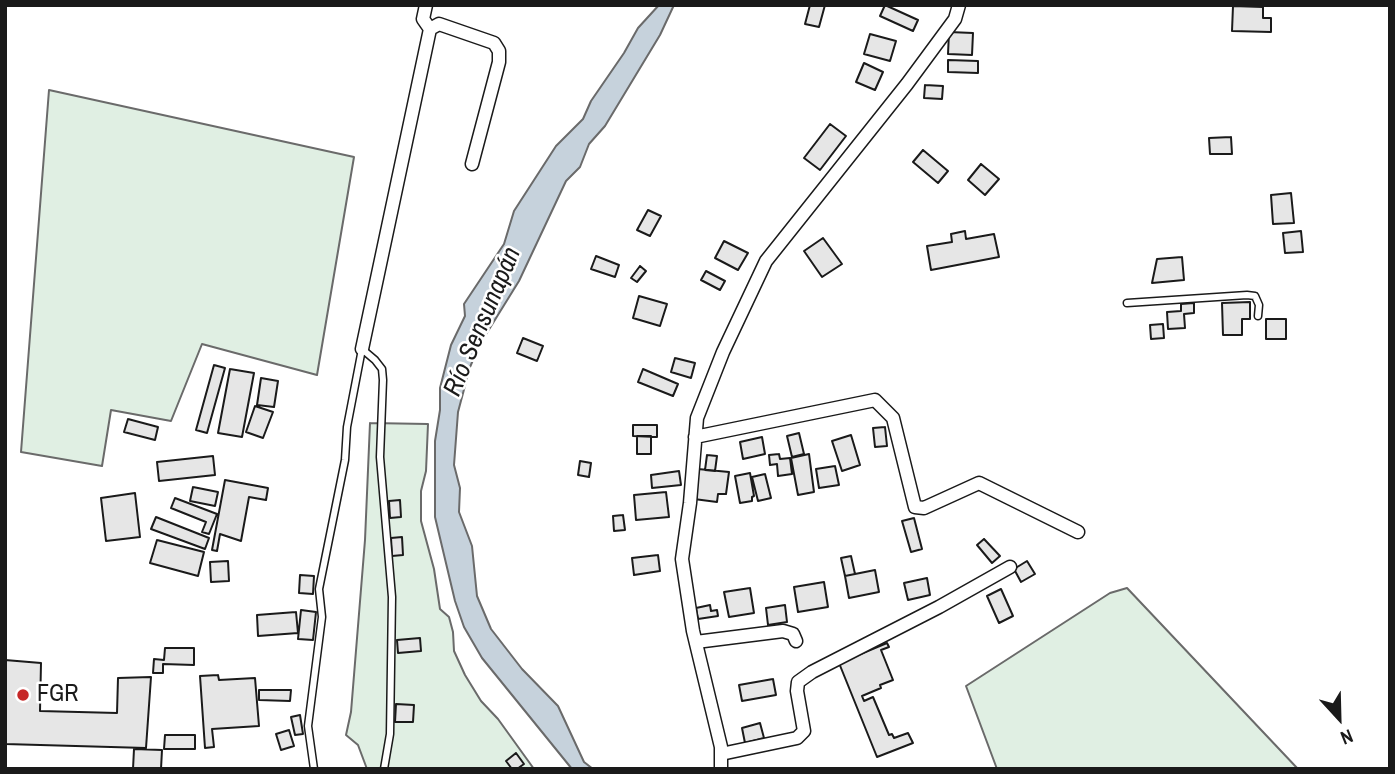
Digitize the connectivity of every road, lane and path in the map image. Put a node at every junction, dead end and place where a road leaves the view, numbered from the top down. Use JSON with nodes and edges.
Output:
{"nodes":[{"id":1,"x":426,"y":5,"type":"edge"},
{"id":2,"x":959,"y":5,"type":"edge"},
{"id":3,"x":430,"y":29,"type":"junction"},
{"id":4,"x":472,"y":164,"type":"dead end"},
{"id":5,"x":1127,"y":303,"type":"dead end"},
{"id":6,"x":1258,"y":316,"type":"dead end"},
{"id":7,"x":362,"y":349,"type":"junction"},
{"id":8,"x":695,"y":437,"type":"junction"},
{"id":9,"x":1078,"y":532,"type":"dead end"},
{"id":10,"x":1010,"y":567,"type":"dead end"},
{"id":11,"x":796,"y":641,"type":"dead end"},
{"id":12,"x":696,"y":642,"type":"junction"},
{"id":13,"x":721,"y":754,"type":"junction"},
{"id":14,"x":314,"y":769,"type":"edge"},
{"id":15,"x":384,"y":769,"type":"edge"},
{"id":16,"x":721,"y":769,"type":"edge"}],
"edges":[{"from":1,"to":3,"type":"street"},
{"from":2,"to":8,"type":"street"},
{"from":3,"to":4,"type":"street"},
{"from":3,"to":7,"type":"street"},
{"from":5,"to":6,"type":"lane"},
{"from":7,"to":14,"type":"lane"},
{"from":7,"to":15,"type":"lane"},
{"from":8,"to":9,"type":"street"},
{"from":8,"to":12,"type":"street"},
{"from":10,"to":13,"type":"street"},
{"from":11,"to":12,"type":"street"},
{"from":12,"to":13,"type":"street"},
{"from":13,"to":16,"type":"street"}]}
